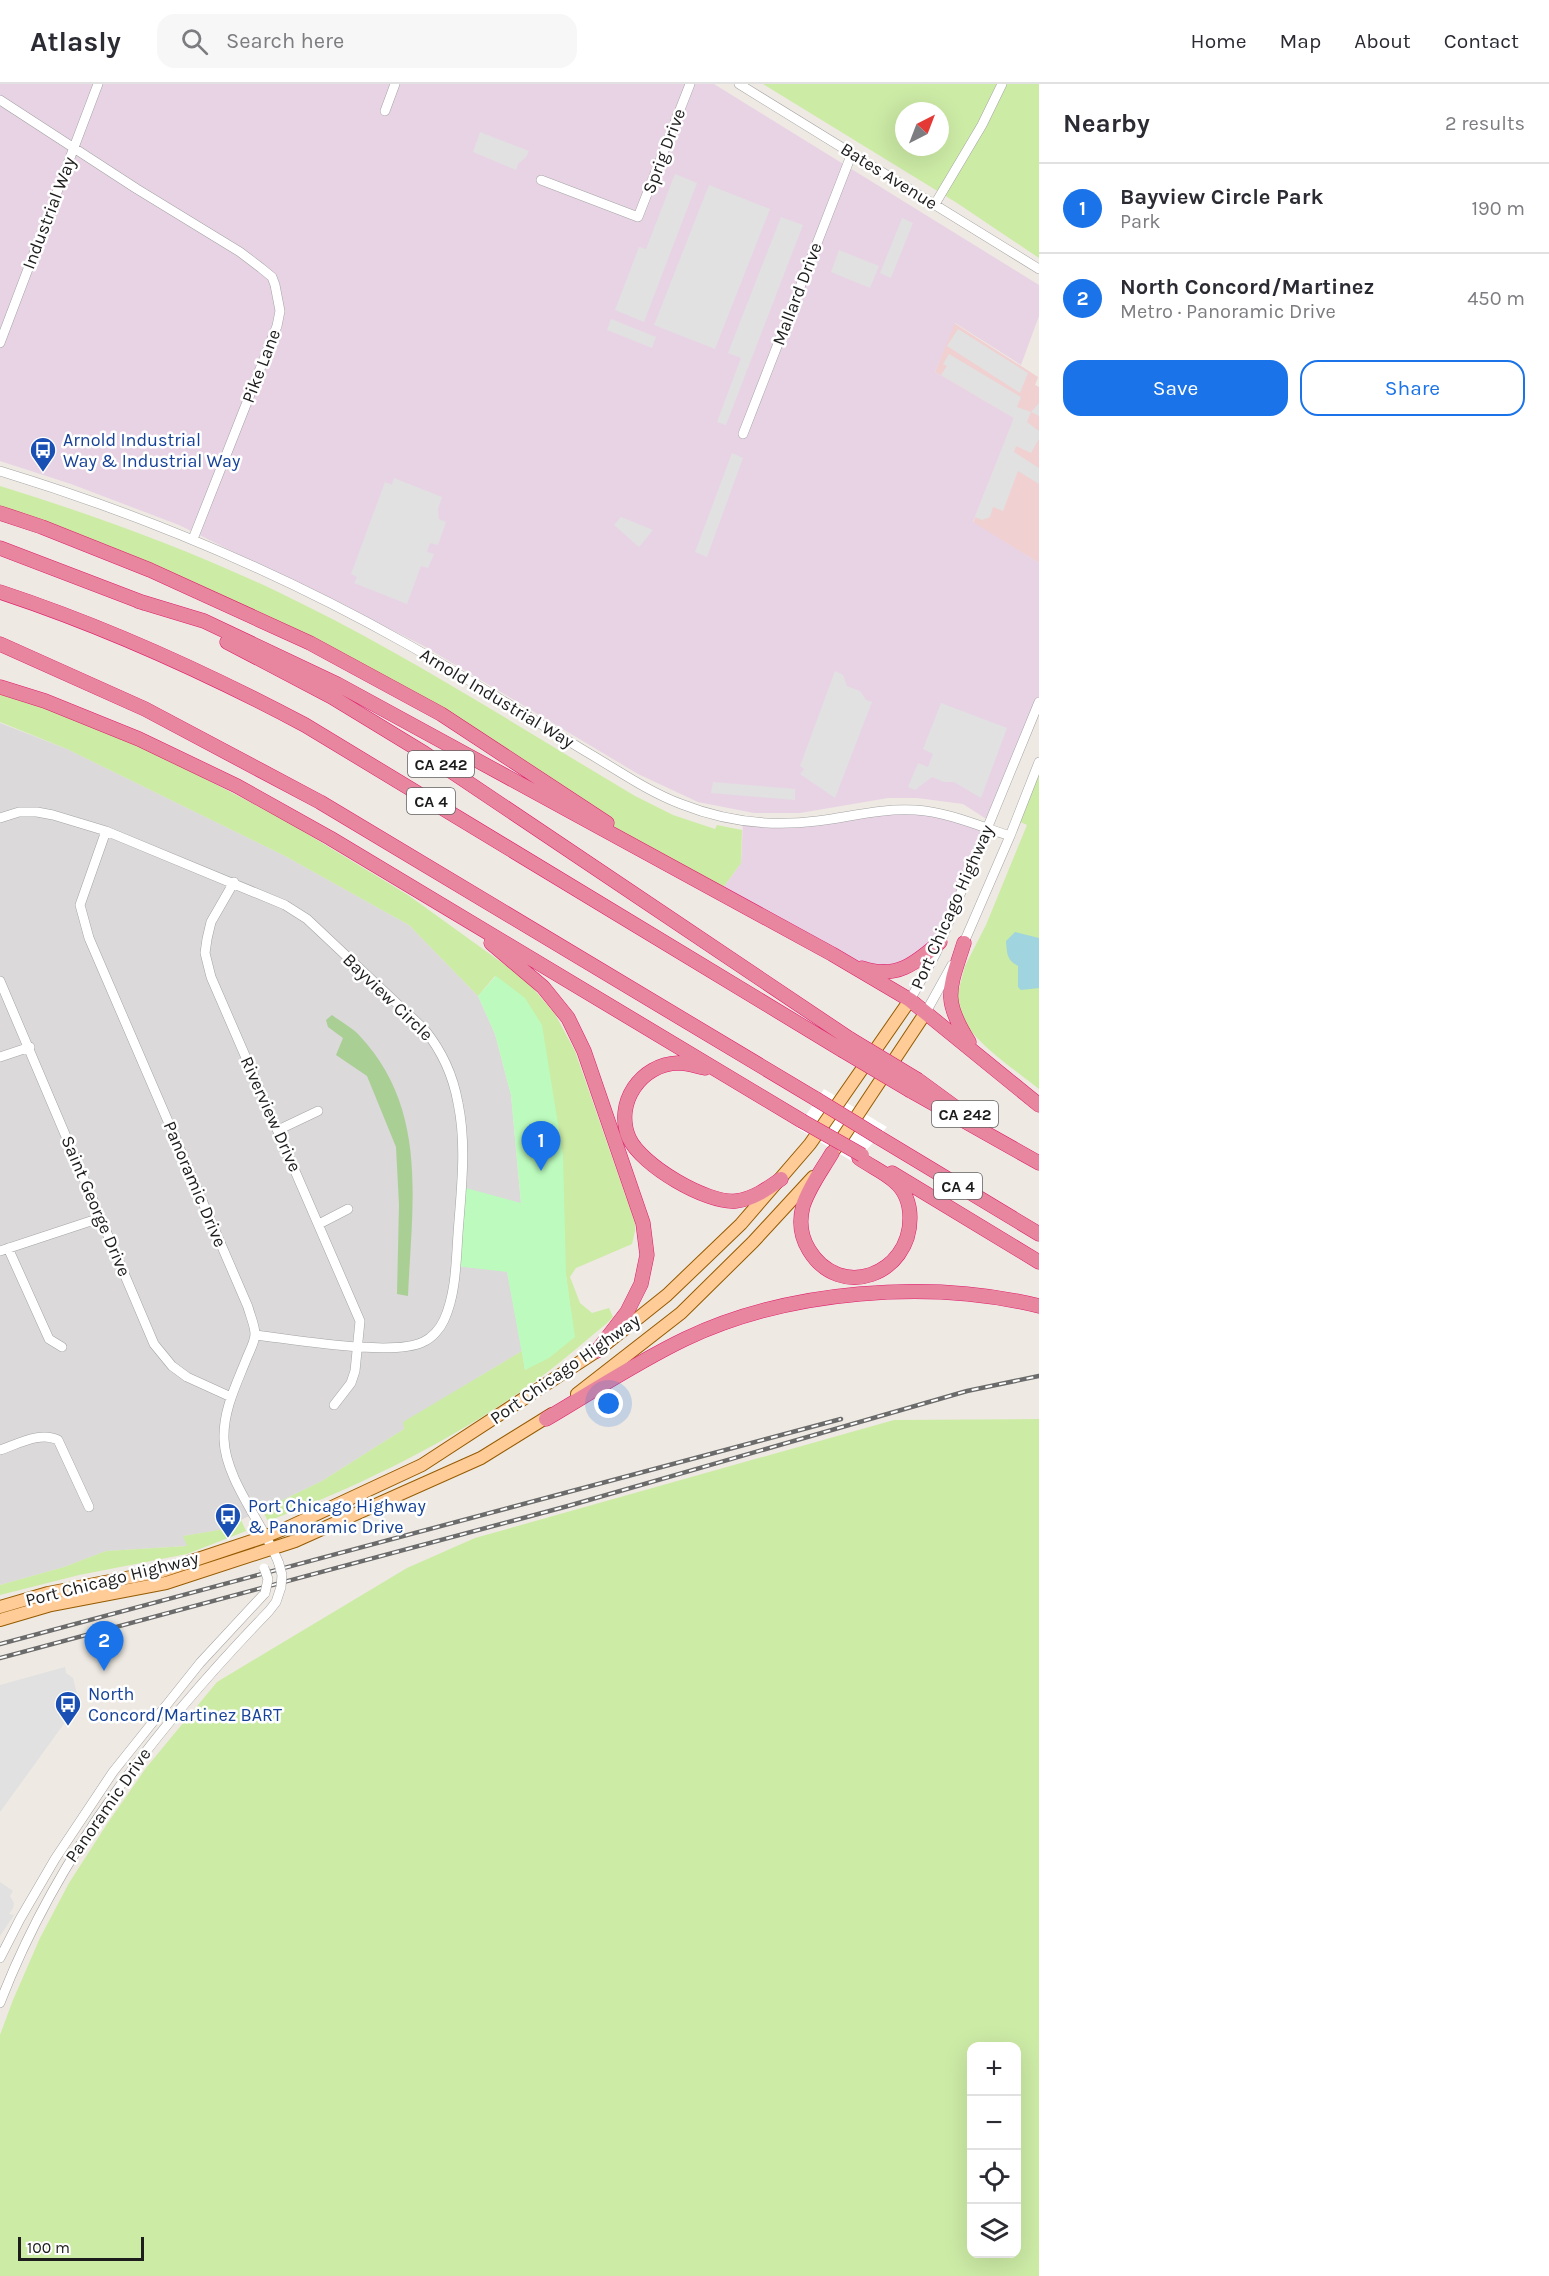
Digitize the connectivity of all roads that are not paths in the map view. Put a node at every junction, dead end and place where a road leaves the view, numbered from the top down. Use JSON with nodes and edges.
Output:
{"nodes":[{"id":1,"x":98,"y":84,"type":"edge"},
{"id":2,"x":395,"y":84,"type":"edge"},
{"id":3,"x":690,"y":84,"type":"edge"},
{"id":4,"x":739,"y":84,"type":"edge"},
{"id":5,"x":1002,"y":84,"type":"edge"},
{"id":6,"x":0,"y":100,"type":"edge"},
{"id":7,"x":385,"y":111,"type":"dead end"},
{"id":8,"x":75,"y":147,"type":"junction"},
{"id":9,"x":852,"y":153,"type":"junction"},
{"id":10,"x":541,"y":180,"type":"dead end"},
{"id":11,"x":935,"y":204,"type":"junction"},
{"id":12,"x":1039,"y":269,"type":"edge"},
{"id":13,"x":0,"y":343,"type":"edge"},
{"id":14,"x":742,"y":434,"type":"dead end"},
{"id":15,"x":0,"y":471,"type":"edge"},
{"id":16,"x":0,"y":513,"type":"edge"},
{"id":17,"x":193,"y":539,"type":"junction"},
{"id":18,"x":0,"y":548,"type":"edge"},
{"id":19,"x":0,"y":592,"type":"edge"},
{"id":20,"x":138,"y":601,"type":"junction"},
{"id":21,"x":0,"y":644,"type":"edge"},
{"id":22,"x":0,"y":653,"type":"edge"},
{"id":23,"x":40,"y":663,"type":"junction"},
{"id":24,"x":0,"y":687,"type":"edge"},
{"id":25,"x":1039,"y":702,"type":"edge"},
{"id":26,"x":1039,"y":762,"type":"edge"},
{"id":27,"x":0,"y":818,"type":"edge"},
{"id":28,"x":988,"y":829,"type":"junction"},
{"id":29,"x":106,"y":831,"type":"junction"},
{"id":30,"x":1010,"y":837,"type":"junction"},
{"id":31,"x":390,"y":874,"type":"junction"},
{"id":32,"x":234,"y":882,"type":"junction"},
{"id":33,"x":703,"y":883,"type":"junction"},
{"id":34,"x":940,"y":942,"type":"junction"},
{"id":35,"x":964,"y":943,"type":"junction"},
{"id":36,"x":832,"y":954,"type":"junction"},
{"id":37,"x":0,"y":981,"type":"edge"},
{"id":38,"x":910,"y":1000,"type":"junction"},
{"id":39,"x":926,"y":1012,"type":"junction"},
{"id":40,"x":846,"y":1044,"type":"junction"},
{"id":41,"x":30,"y":1047,"type":"junction"},
{"id":42,"x":976,"y":1053,"type":"junction"},
{"id":43,"x":0,"y":1057,"type":"edge"},
{"id":44,"x":740,"y":1084,"type":"junction"},
{"id":45,"x":1039,"y":1105,"type":"edge"},
{"id":46,"x":318,"y":1111,"type":"dead end"},
{"id":47,"x":278,"y":1130,"type":"junction"},
{"id":48,"x":835,"y":1148,"type":"junction"},
{"id":49,"x":861,"y":1157,"type":"junction"},
{"id":50,"x":1039,"y":1163,"type":"edge"},
{"id":51,"x":781,"y":1179,"type":"junction"},
{"id":52,"x":348,"y":1209,"type":"dead end"},
{"id":53,"x":100,"y":1218,"type":"junction"},
{"id":54,"x":319,"y":1224,"type":"junction"},
{"id":55,"x":1039,"y":1234,"type":"edge"},
{"id":56,"x":4,"y":1249,"type":"edge"},
{"id":57,"x":1039,"y":1262,"type":"edge"},
{"id":58,"x":1039,"y":1306,"type":"edge"},
{"id":59,"x":255,"y":1335,"type":"junction"},
{"id":60,"x":357,"y":1346,"type":"junction"},
{"id":61,"x":62,"y":1347,"type":"dead end"},
{"id":62,"x":597,"y":1351,"type":"junction"},
{"id":63,"x":231,"y":1397,"type":"junction"},
{"id":64,"x":334,"y":1405,"type":"dead end"},
{"id":65,"x":546,"y":1419,"type":"junction"},
{"id":66,"x":0,"y":1450,"type":"edge"},
{"id":67,"x":89,"y":1507,"type":"dead end"},
{"id":68,"x":264,"y":1537,"type":"junction"},
{"id":69,"x":267,"y":1550,"type":"junction"},
{"id":70,"x":0,"y":1607,"type":"edge"},
{"id":71,"x":0,"y":1620,"type":"edge"},
{"id":72,"x":0,"y":1958,"type":"edge"},
{"id":73,"x":0,"y":2003,"type":"edge"}],
"edges":[{"from":1,"to":8,"type":"street","name":"Industrial Way"},
{"from":2,"to":7,"type":"street"},
{"from":3,"to":10,"type":"street","name":"Sprig Drive"},
{"from":4,"to":9,"type":"street","name":"Bates Avenue"},
{"from":5,"to":11,"type":"street"},
{"from":6,"to":8,"type":"street","name":"Pike Lane"},
{"from":8,"to":13,"type":"street","name":"Industrial Way"},
{"from":8,"to":17,"type":"street","name":"Pike Lane"},
{"from":9,"to":11,"type":"street","name":"Bates Avenue"},
{"from":9,"to":14,"type":"street","name":"Mallard Drive"},
{"from":11,"to":12,"type":"street","name":"Bates Avenue"},
{"from":15,"to":17,"type":"street","name":"Arnold Industrial Way"},
{"from":16,"to":33,"type":"highway"},
{"from":17,"to":28,"type":"street","name":"Arnold Industrial Way"},
{"from":18,"to":20,"type":"highway","number":"CA 242"},
{"from":19,"to":40,"type":"highway","number":"CA 4"},
{"from":20,"to":33,"type":"highway"},
{"from":20,"to":40,"type":"highway","number":"CA 242"},
{"from":21,"to":23,"type":"highway","number":"CA 4"},
{"from":22,"to":23,"type":"highway"},
{"from":23,"to":55,"type":"highway","number":"CA 4","bridge":true},
{"from":24,"to":31,"type":"highway"},
{"from":25,"to":28,"type":"street","name":"Port Chicago Highway"},
{"from":26,"to":30,"type":"street","name":"Port Chicago Highway"},
{"from":27,"to":29,"type":"street","name":"Bayview Circle"},
{"from":28,"to":30,"type":"street","name":"Arnold Industrial Way"},
{"from":28,"to":34,"type":"street","name":"Port Chicago Highway"},
{"from":29,"to":32,"type":"street","name":"Bayview Circle"},
{"from":29,"to":59,"type":"street","name":"Panoramic Drive"},
{"from":30,"to":35,"type":"street","name":"Port Chicago Highway"},
{"from":31,"to":44,"type":"highway"},
{"from":31,"to":62,"type":"highway"},
{"from":32,"to":47,"type":"street","name":"Riverview Drive"},
{"from":32,"to":60,"type":"street","name":"Bayview Circle"},
{"from":33,"to":36,"type":"highway"},
{"from":34,"to":36,"type":"highway"},
{"from":34,"to":38,"type":"street","name":"Port Chicago Highway"},
{"from":35,"to":39,"type":"street","name":"Port Chicago Highway"},
{"from":35,"to":42,"type":"highway"},
{"from":36,"to":38,"type":"highway"},
{"from":37,"to":41,"type":"street","name":"Saint George Drive"},
{"from":38,"to":39,"type":"highway"},
{"from":38,"to":51,"type":"main road","name":"Port Chicago Highway"},
{"from":39,"to":42,"type":"highway"},
{"from":39,"to":48,"type":"main road","name":"Port Chicago Highway"},
{"from":40,"to":50,"type":"highway","number":"CA 242","bridge":true},
{"from":41,"to":43,"type":"street"},
{"from":41,"to":53,"type":"street","name":"Saint George Drive"},
{"from":42,"to":45,"type":"highway"},
{"from":44,"to":48,"type":"highway","bridge":true},
{"from":44,"to":51,"type":"highway"},
{"from":46,"to":47,"type":"street"},
{"from":47,"to":54,"type":"street","name":"Riverview Drive"},
{"from":48,"to":49,"type":"highway","bridge":true},
{"from":48,"to":49,"type":"highway"},
{"from":48,"to":65,"type":"main road","name":"Port Chicago Highway"},
{"from":49,"to":57,"type":"highway"},
{"from":51,"to":62,"type":"main road","name":"Port Chicago Highway"},
{"from":52,"to":54,"type":"street"},
{"from":53,"to":56,"type":"street"},
{"from":53,"to":63,"type":"street","name":"Saint George Drive"},
{"from":54,"to":60,"type":"street","name":"Riverview Drive"},
{"from":56,"to":61,"type":"street"},
{"from":58,"to":65,"type":"highway"},
{"from":59,"to":60,"type":"street","name":"Bayview Circle"},
{"from":59,"to":63,"type":"street"},
{"from":60,"to":64,"type":"street","name":"Riverview Drive"},
{"from":62,"to":68,"type":"main road","name":"Port Chicago Highway"},
{"from":63,"to":68,"type":"street"},
{"from":65,"to":69,"type":"main road","name":"Port Chicago Highway"},
{"from":66,"to":67,"type":"street"},
{"from":68,"to":69,"type":"street","name":"Panoramic Drive"},
{"from":68,"to":70,"type":"main road","name":"Port Chicago Highway"},
{"from":69,"to":71,"type":"main road","name":"Port Chicago Highway"},
{"from":69,"to":72,"type":"street","name":"Panoramic Drive","bridge":true},
{"from":69,"to":73,"type":"street","name":"Panoramic Drive","bridge":true}]}
